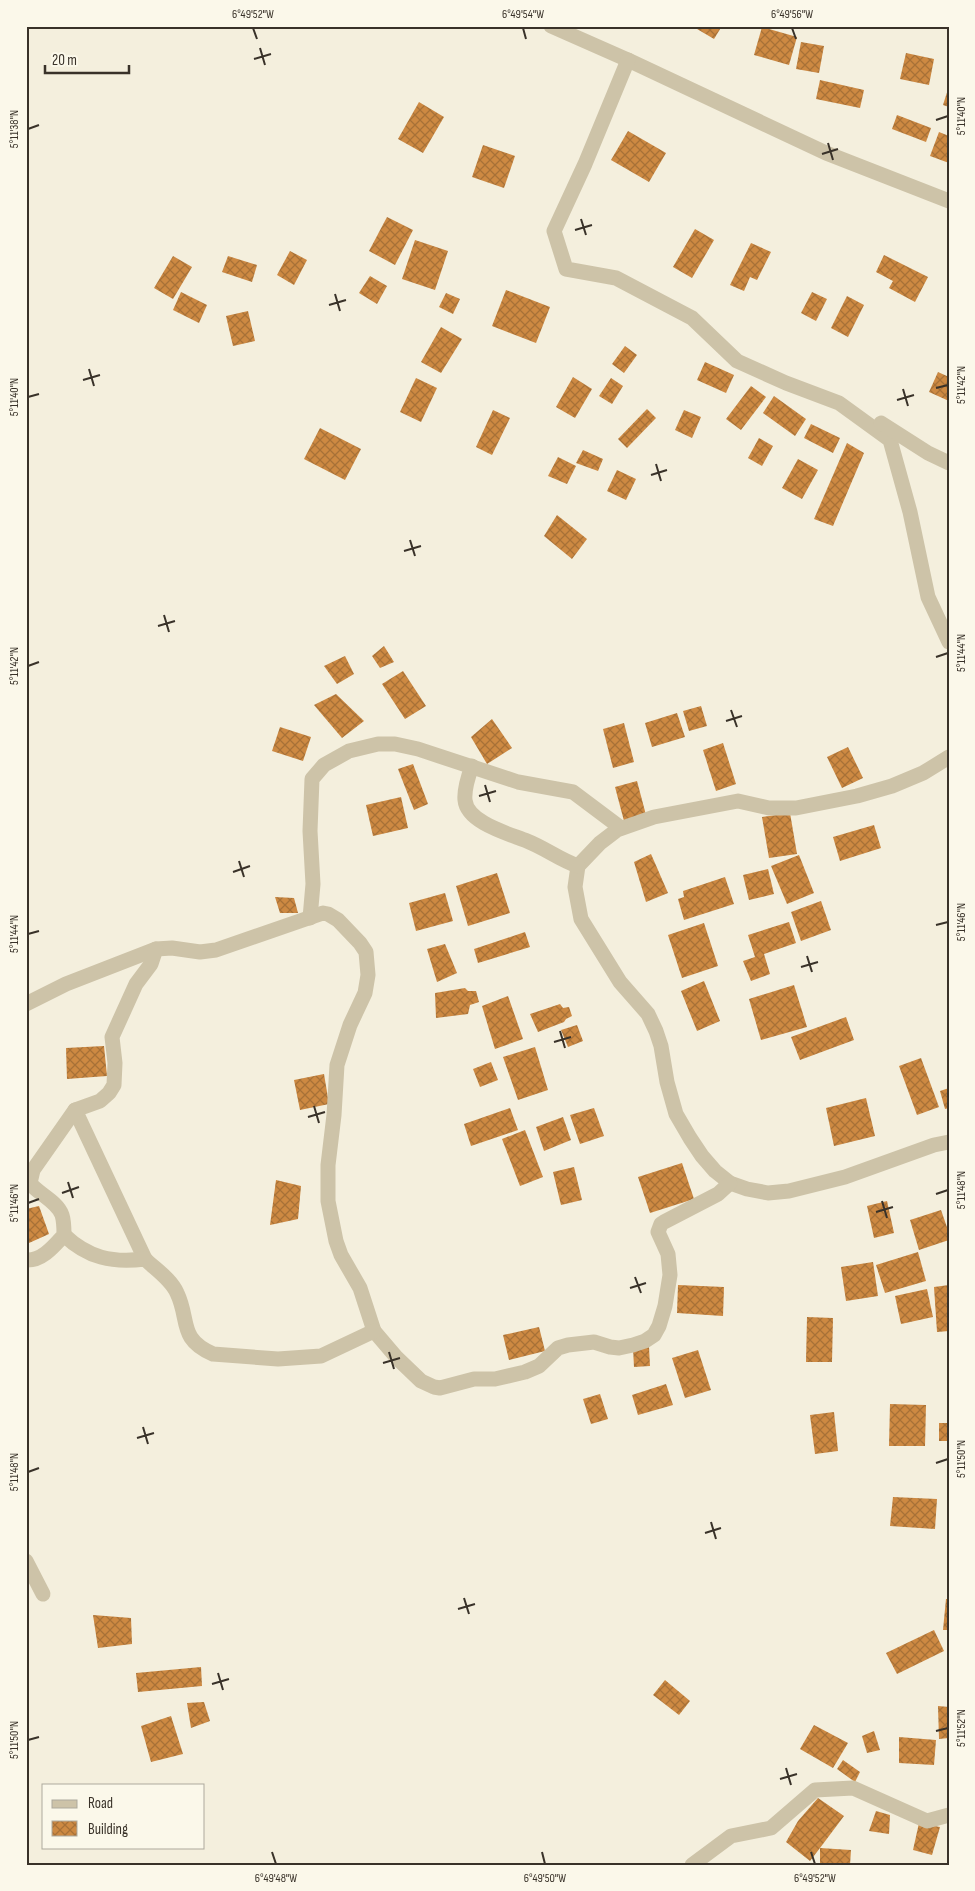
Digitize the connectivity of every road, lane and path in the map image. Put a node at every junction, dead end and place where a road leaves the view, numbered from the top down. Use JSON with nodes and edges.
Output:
{"nodes":[{"id":1,"x":551,"y":26,"type":"edge"},
{"id":2,"x":628,"y":60,"type":"junction"},
{"id":3,"x":949,"y":201,"type":"edge"},
{"id":4,"x":839,"y":403,"type":"junction"},
{"id":5,"x":949,"y":463,"type":"edge"},
{"id":6,"x":949,"y":642,"type":"edge"},
{"id":7,"x":949,"y":757,"type":"edge"},
{"id":8,"x":472,"y":766,"type":"junction"},
{"id":9,"x":621,"y":828,"type":"junction"},
{"id":10,"x":578,"y":866,"type":"junction"},
{"id":11,"x":310,"y":918,"type":"junction"},
{"id":12,"x":156,"y":950,"type":"junction"},
{"id":13,"x":26,"y":1004,"type":"edge"},
{"id":14,"x":75,"y":1110,"type":"junction"},
{"id":15,"x":949,"y":1142,"type":"edge"},
{"id":16,"x":730,"y":1183,"type":"junction"},
{"id":17,"x":64,"y":1235,"type":"junction"},
{"id":18,"x":144,"y":1259,"type":"junction"},
{"id":19,"x":26,"y":1260,"type":"edge"},
{"id":20,"x":374,"y":1331,"type":"junction"},
{"id":21,"x":26,"y":1561,"type":"edge"},
{"id":22,"x":43,"y":1594,"type":"dead end"},
{"id":23,"x":949,"y":1815,"type":"edge"},
{"id":24,"x":692,"y":1865,"type":"edge"}],
"edges":[{"from":1,"to":2,"type":"street"},
{"from":2,"to":3,"type":"street"},
{"from":2,"to":4,"type":"street"},
{"from":4,"to":5,"type":"street"},
{"from":4,"to":6,"type":"street"},
{"from":7,"to":9,"type":"street"},
{"from":8,"to":9,"type":"street"},
{"from":8,"to":10,"type":"street"},
{"from":8,"to":11,"type":"street"},
{"from":9,"to":10,"type":"street"},
{"from":10,"to":16,"type":"street"},
{"from":11,"to":12,"type":"street"},
{"from":11,"to":20,"type":"street"},
{"from":12,"to":13,"type":"street"},
{"from":12,"to":14,"type":"street"},
{"from":14,"to":17,"type":"street"},
{"from":14,"to":18,"type":"street"},
{"from":15,"to":16,"type":"street"},
{"from":16,"to":20,"type":"street"},
{"from":17,"to":18,"type":"street"},
{"from":17,"to":19,"type":"street"},
{"from":18,"to":20,"type":"street"},
{"from":21,"to":22,"type":"street"},
{"from":23,"to":24,"type":"street"}]}
